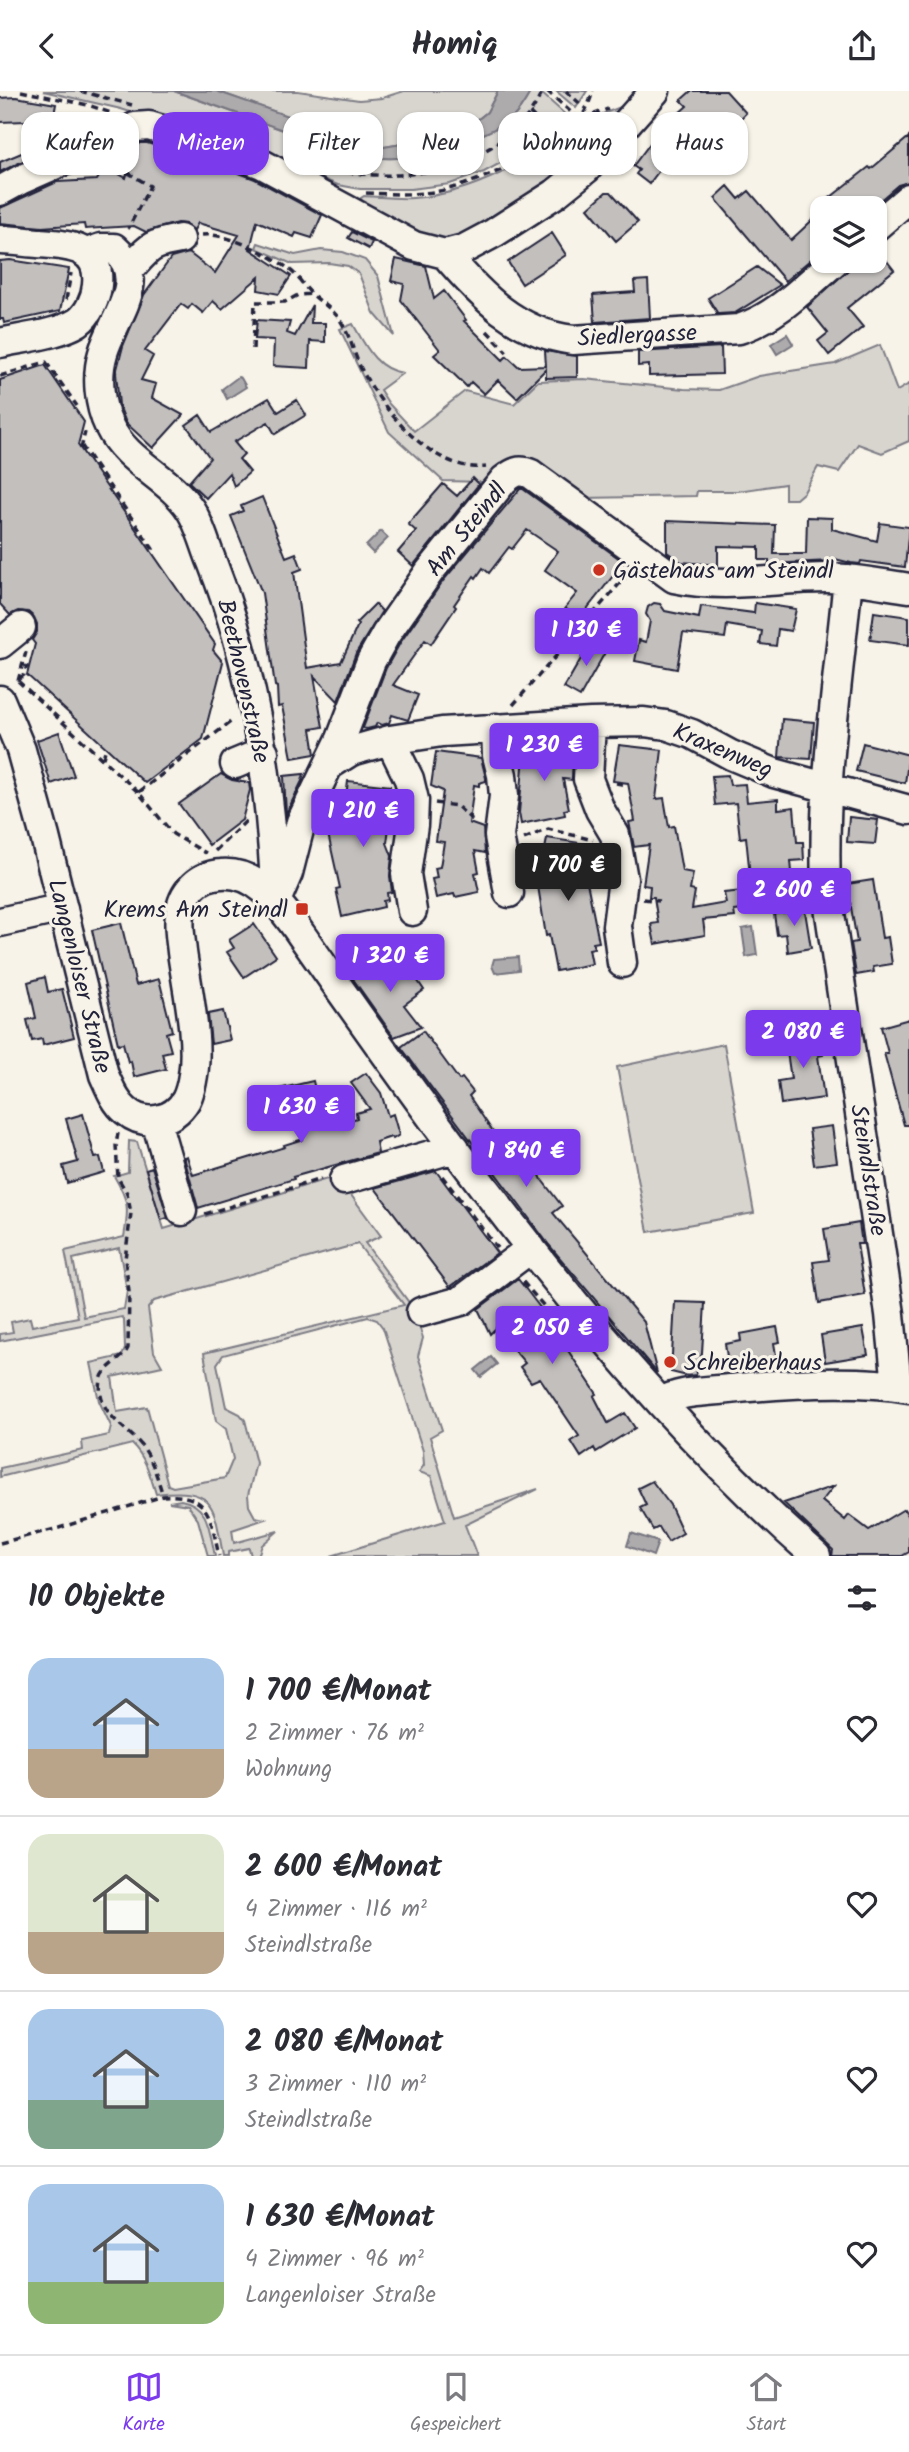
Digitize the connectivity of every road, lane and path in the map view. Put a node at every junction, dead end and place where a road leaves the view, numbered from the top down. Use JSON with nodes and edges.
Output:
{"nodes":[{"id":1,"x":21,"y":91,"type":"edge"},
{"id":2,"x":80,"y":91,"type":"edge"},
{"id":3,"x":545,"y":91,"type":"edge"},
{"id":4,"x":566,"y":91,"type":"edge"},
{"id":5,"x":593,"y":91,"type":"edge"},
{"id":6,"x":655,"y":91,"type":"edge"},
{"id":7,"x":142,"y":108,"type":"dead end"},
{"id":8,"x":586,"y":109,"type":"junction"},
{"id":9,"x":107,"y":112,"type":"edge"},
{"id":10,"x":531,"y":112,"type":"edge"},
{"id":11,"x":571,"y":112,"type":"edge"},
{"id":12,"x":584,"y":112,"type":"edge"},
{"id":13,"x":139,"y":127,"type":"edge"},
{"id":14,"x":498,"y":141,"type":"edge"},
{"id":15,"x":498,"y":170,"type":"edge"},
{"id":16,"x":32,"y":175,"type":"edge"},
{"id":17,"x":132,"y":175,"type":"edge"},
{"id":18,"x":382,"y":175,"type":"edge"},
{"id":19,"x":0,"y":191,"type":"edge"},
{"id":20,"x":909,"y":198,"type":"edge"},
{"id":21,"x":337,"y":205,"type":"junction"},
{"id":22,"x":138,"y":210,"type":"dead end"},
{"id":23,"x":887,"y":217,"type":"edge"},
{"id":24,"x":180,"y":239,"type":"joint"},
{"id":25,"x":0,"y":240,"type":"edge"},
{"id":26,"x":445,"y":254,"type":"junction"},
{"id":27,"x":80,"y":259,"type":"junction"},
{"id":28,"x":128,"y":270,"type":"junction"},
{"id":29,"x":821,"y":273,"type":"edge"},
{"id":30,"x":312,"y":294,"type":"junction"},
{"id":31,"x":65,"y":301,"type":"dead end"},
{"id":32,"x":0,"y":343,"type":"edge"},
{"id":33,"x":253,"y":349,"type":"dead end"},
{"id":34,"x":0,"y":376,"type":"edge"},
{"id":35,"x":78,"y":407,"type":"dead end"},
{"id":36,"x":86,"y":426,"type":"dead end"},
{"id":37,"x":491,"y":465,"type":"dead end"},
{"id":38,"x":152,"y":553,"type":"dead end"},
{"id":39,"x":642,"y":556,"type":"junction"},
{"id":40,"x":848,"y":579,"type":"junction"},
{"id":41,"x":909,"y":588,"type":"edge"},
{"id":42,"x":27,"y":665,"type":"dead end"},
{"id":43,"x":0,"y":699,"type":"edge"},
{"id":44,"x":235,"y":719,"type":"dead end"},
{"id":45,"x":591,"y":723,"type":"junction"},
{"id":46,"x":496,"y":728,"type":"junction"},
{"id":47,"x":390,"y":740,"type":"junction"},
{"id":48,"x":106,"y":747,"type":"dead end"},
{"id":49,"x":264,"y":752,"type":"junction"},
{"id":50,"x":103,"y":758,"type":"junction"},
{"id":51,"x":235,"y":764,"type":"dead end"},
{"id":52,"x":329,"y":765,"type":"junction"},
{"id":53,"x":827,"y":789,"type":"junction"},
{"id":54,"x":139,"y":793,"type":"junction"},
{"id":55,"x":414,"y":800,"type":"junction"},
{"id":56,"x":909,"y":810,"type":"edge"},
{"id":57,"x":249,"y":819,"type":"dead end"},
{"id":58,"x":500,"y":829,"type":"junction"},
{"id":59,"x":615,"y":835,"type":"junction"},
{"id":60,"x":203,"y":852,"type":"dead end"},
{"id":61,"x":211,"y":855,"type":"dead end"},
{"id":62,"x":509,"y":893,"type":"dead end"},
{"id":63,"x":276,"y":901,"type":"junction"},
{"id":64,"x":63,"y":908,"type":"junction"},
{"id":65,"x":412,"y":911,"type":"dead end"},
{"id":66,"x":0,"y":922,"type":"edge"},
{"id":67,"x":622,"y":963,"type":"dead end"},
{"id":68,"x":126,"y":1111,"type":"junction"},
{"id":69,"x":156,"y":1121,"type":"junction"},
{"id":70,"x":455,"y":1148,"type":"junction"},
{"id":71,"x":334,"y":1179,"type":"joint"},
{"id":72,"x":182,"y":1212,"type":"joint"},
{"id":73,"x":531,"y":1248,"type":"junction"},
{"id":74,"x":421,"y":1312,"type":"dead end"},
{"id":75,"x":903,"y":1387,"type":"edge"},
{"id":76,"x":661,"y":1402,"type":"junction"},
{"id":77,"x":163,"y":1496,"type":"junction"},
{"id":78,"x":0,"y":1543,"type":"edge"},
{"id":79,"x":219,"y":1556,"type":"edge"},
{"id":80,"x":816,"y":1556,"type":"edge"}],
"edges":[{"from":1,"to":9,"type":"path"},
{"from":2,"to":7,"type":"path"},
{"from":3,"to":10,"type":"path"},
{"from":3,"to":11,"type":"path"},
{"from":4,"to":8,"type":"path"},
{"from":5,"to":8,"type":"path"},
{"from":6,"to":26,"type":"street"},
{"from":8,"to":12,"type":"path"},
{"from":13,"to":21,"type":"street"},
{"from":14,"to":18,"type":"path"},
{"from":15,"to":21,"type":"path"},
{"from":16,"to":19,"type":"street"},
{"from":17,"to":22,"type":"path"},
{"from":20,"to":23,"type":"street"},
{"from":21,"to":26,"type":"street"},
{"from":24,"to":28,"type":"street"},
{"from":24,"to":30,"type":"path"},
{"from":25,"to":27,"type":"street"},
{"from":26,"to":29,"type":"street","name":"Siedlergasse"},
{"from":27,"to":28,"type":"street"},
{"from":27,"to":31,"type":"path"},
{"from":27,"to":32,"type":"street"},
{"from":28,"to":49,"type":"street","name":"Beethovenstraße"},
{"from":30,"to":33,"type":"path"},
{"from":30,"to":37,"type":"path"},
{"from":34,"to":35,"type":"path"},
{"from":36,"to":38,"type":"path"},
{"from":39,"to":40,"type":"street","name":"Am Steindl"},
{"from":39,"to":46,"type":"path"},
{"from":39,"to":52,"type":"street","name":"Am Steindl"},
{"from":40,"to":41,"type":"street","name":"Am Steindl"},
{"from":40,"to":53,"type":"street","name":"Steindlstraße"},
{"from":42,"to":50,"type":"path"},
{"from":43,"to":64,"type":"street","name":"Langenloiser Straße"},
{"from":44,"to":54,"type":"path"},
{"from":45,"to":46,"type":"street","name":"Kraxenweg"},
{"from":45,"to":53,"type":"street","name":"Kraxenweg"},
{"from":45,"to":59,"type":"street"},
{"from":46,"to":47,"type":"street","name":"Kraxenweg"},
{"from":46,"to":58,"type":"street"},
{"from":47,"to":52,"type":"street","name":"Kraxenweg"},
{"from":47,"to":55,"type":"street"},
{"from":48,"to":50,"type":"path"},
{"from":49,"to":51,"type":"street"},
{"from":49,"to":63,"type":"street","name":"Beethovenstraße"},
{"from":50,"to":54,"type":"path"},
{"from":52,"to":63,"type":"street","name":"Am Steindl"},
{"from":53,"to":56,"type":"street","name":"Kraxenweg"},
{"from":53,"to":75,"type":"street","name":"Steindlstraße"},
{"from":54,"to":60,"type":"path"},
{"from":55,"to":58,"type":"path"},
{"from":55,"to":65,"type":"street"},
{"from":57,"to":61,"type":"path"},
{"from":58,"to":59,"type":"path"},
{"from":58,"to":62,"type":"street"},
{"from":59,"to":67,"type":"street"},
{"from":63,"to":69,"type":"street"},
{"from":63,"to":70,"type":"street"},
{"from":64,"to":66,"type":"street"},
{"from":64,"to":68,"type":"street","name":"Langenloiser Straße"},
{"from":68,"to":69,"type":"street"},
{"from":68,"to":77,"type":"path"},
{"from":69,"to":72,"type":"street"},
{"from":70,"to":71,"type":"street"},
{"from":70,"to":73,"type":"street"},
{"from":71,"to":72,"type":"path"},
{"from":73,"to":74,"type":"street"},
{"from":73,"to":76,"type":"street"},
{"from":75,"to":76,"type":"street"},
{"from":76,"to":80,"type":"street"},
{"from":77,"to":78,"type":"path"},
{"from":77,"to":79,"type":"path"}]}
